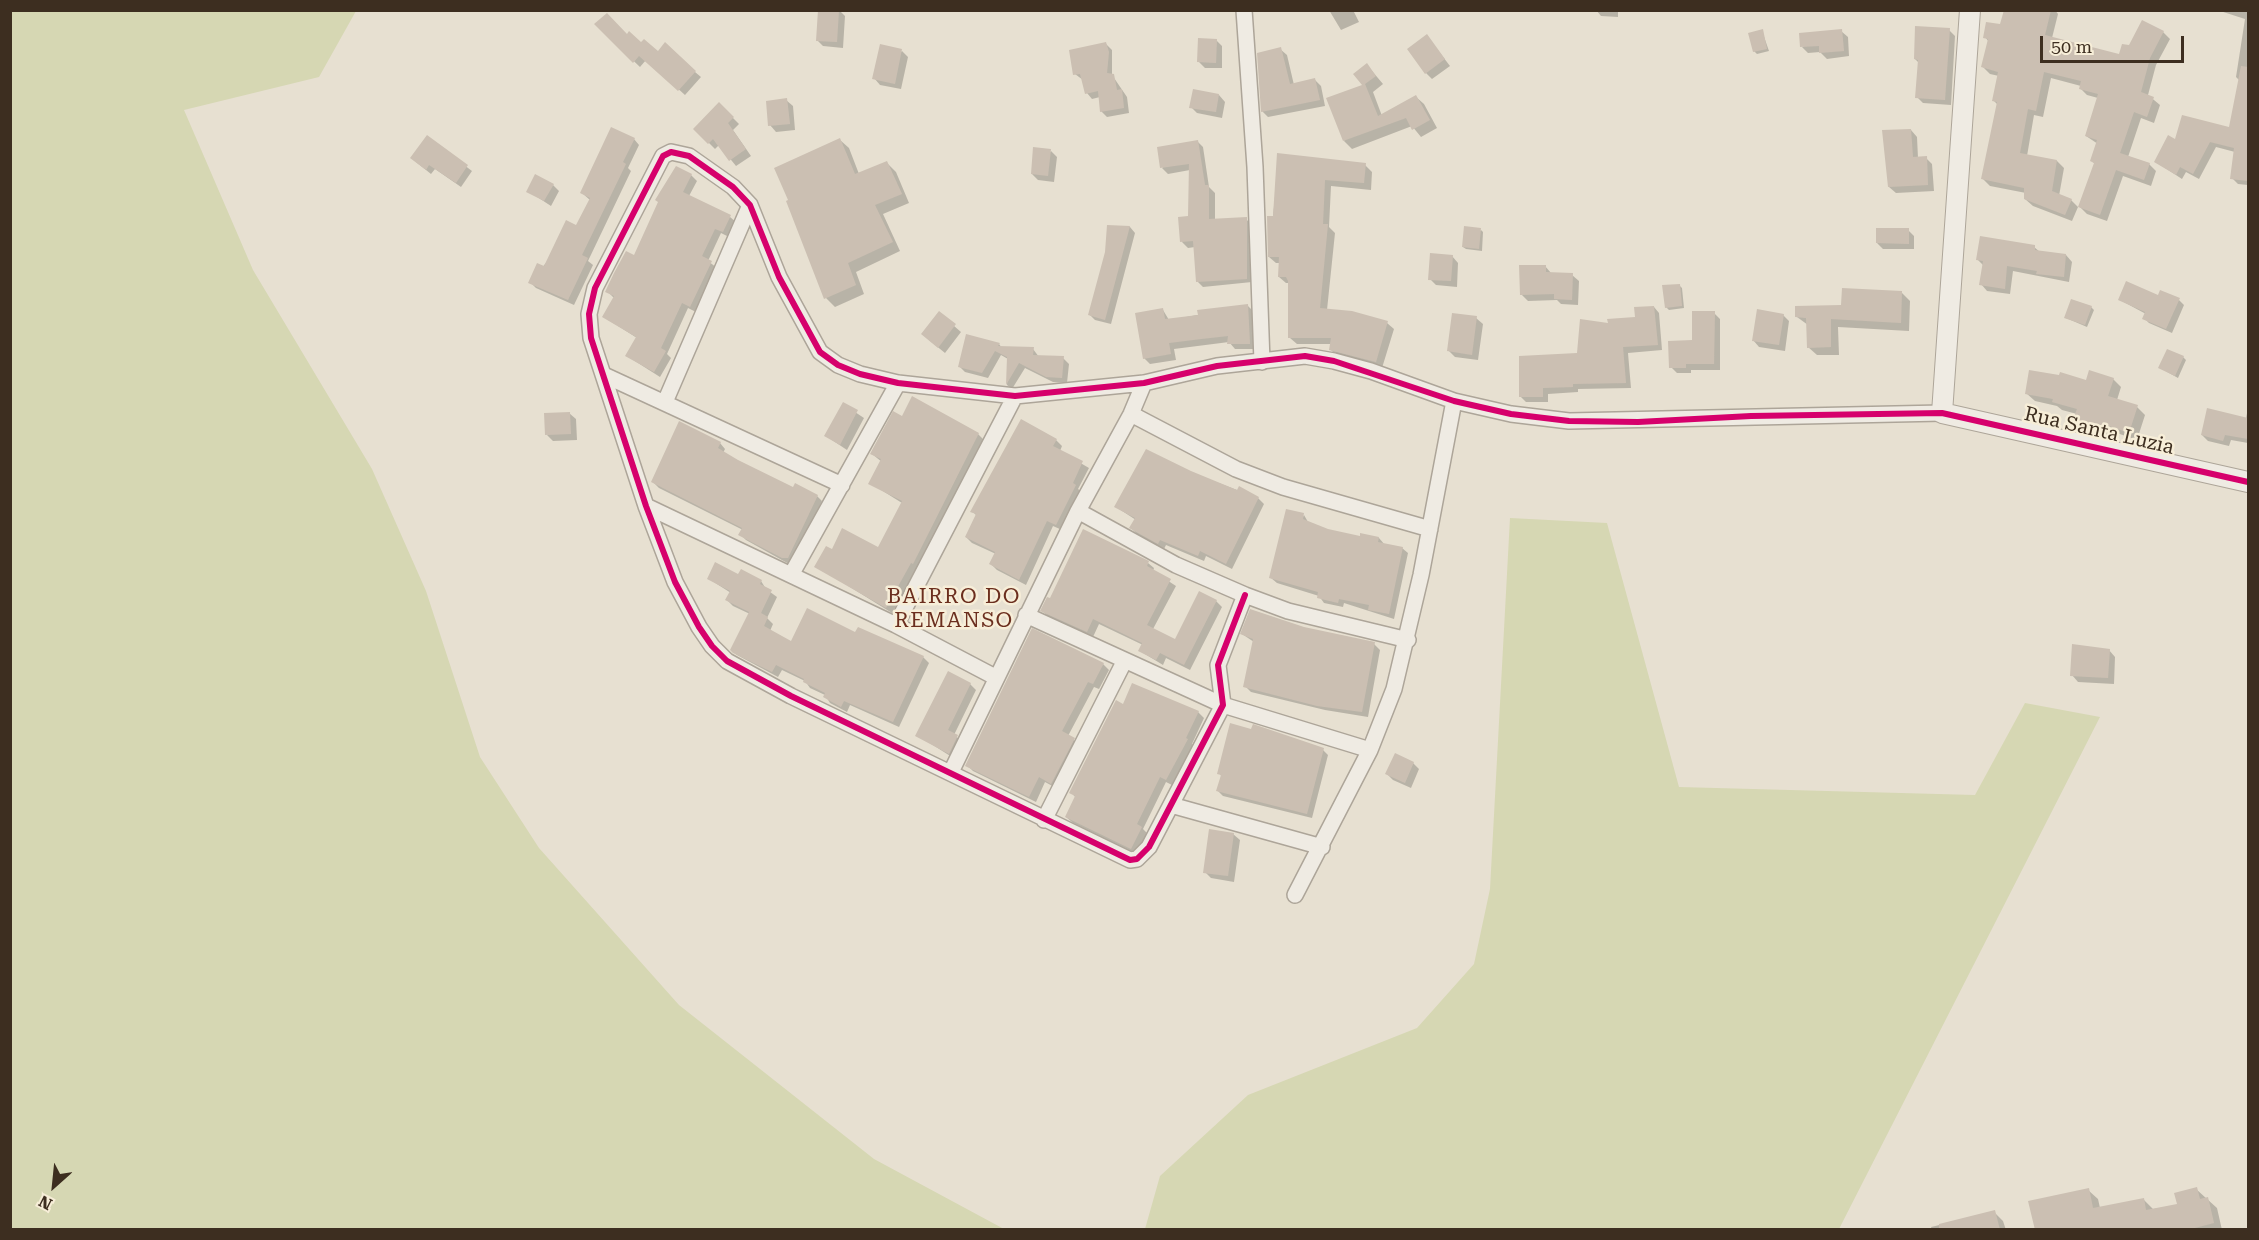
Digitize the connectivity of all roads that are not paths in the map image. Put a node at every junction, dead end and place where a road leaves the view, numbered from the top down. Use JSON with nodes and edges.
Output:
{"nodes":[{"id":1,"x":1244,"y":10,"type":"edge"},
{"id":2,"x":1970,"y":10,"type":"edge"},
{"id":3,"x":750,"y":205,"type":"junction"},
{"id":4,"x":1262,"y":362,"type":"junction"},
{"id":5,"x":604,"y":375,"type":"junction"},
{"id":6,"x":898,"y":383,"type":"junction"},
{"id":7,"x":1144,"y":383,"type":"junction"},
{"id":8,"x":1016,"y":396,"type":"junction"},
{"id":9,"x":1454,"y":400,"type":"junction"},
{"id":10,"x":665,"y":402,"type":"junction"},
{"id":11,"x":1942,"y":413,"type":"junction"},
{"id":12,"x":1131,"y":414,"type":"junction"},
{"id":13,"x":2248,"y":482,"type":"edge"},
{"id":14,"x":842,"y":485,"type":"junction"},
{"id":15,"x":646,"y":506,"type":"junction"},
{"id":16,"x":1078,"y":511,"type":"junction"},
{"id":17,"x":1430,"y":529,"type":"junction"},
{"id":18,"x":791,"y":576,"type":"junction"},
{"id":19,"x":1245,"y":595,"type":"junction"},
{"id":20,"x":1026,"y":615,"type":"junction"},
{"id":21,"x":896,"y":625,"type":"junction"},
{"id":22,"x":1408,"y":640,"type":"junction"},
{"id":23,"x":1124,"y":662,"type":"junction"},
{"id":24,"x":996,"y":676,"type":"junction"},
{"id":25,"x":1223,"y":705,"type":"junction"},
{"id":26,"x":1370,"y":750,"type":"junction"},
{"id":27,"x":951,"y":772,"type":"junction"},
{"id":28,"x":1171,"y":805,"type":"junction"},
{"id":29,"x":1044,"y":820,"type":"junction"},
{"id":30,"x":1322,"y":847,"type":"junction"},
{"id":31,"x":1295,"y":895,"type":"dead end"}],
"edges":[{"from":1,"to":4,"type":"street"},
{"from":2,"to":11,"type":"street"},
{"from":3,"to":5,"type":"street"},
{"from":3,"to":6,"type":"street"},
{"from":3,"to":10,"type":"street"},
{"from":4,"to":7,"type":"street"},
{"from":4,"to":9,"type":"street"},
{"from":5,"to":10,"type":"street"},
{"from":5,"to":15,"type":"street"},
{"from":6,"to":8,"type":"street"},
{"from":6,"to":14,"type":"street"},
{"from":7,"to":8,"type":"street"},
{"from":7,"to":12,"type":"street"},
{"from":8,"to":21,"type":"street"},
{"from":9,"to":11,"type":"street"},
{"from":9,"to":17,"type":"street"},
{"from":10,"to":14,"type":"street"},
{"from":11,"to":13,"type":"street","name":"Rua Santa Luzia"},
{"from":12,"to":16,"type":"street"},
{"from":12,"to":17,"type":"street"},
{"from":14,"to":18,"type":"street"},
{"from":15,"to":18,"type":"street"},
{"from":15,"to":27,"type":"street"},
{"from":16,"to":19,"type":"street"},
{"from":16,"to":20,"type":"street"},
{"from":17,"to":22,"type":"street"},
{"from":18,"to":21,"type":"street"},
{"from":19,"to":22,"type":"street"},
{"from":19,"to":25,"type":"street"},
{"from":20,"to":23,"type":"street"},
{"from":20,"to":24,"type":"street"},
{"from":21,"to":24,"type":"street"},
{"from":22,"to":26,"type":"street"},
{"from":23,"to":25,"type":"street"},
{"from":23,"to":29,"type":"street"},
{"from":24,"to":27,"type":"street"},
{"from":25,"to":26,"type":"street"},
{"from":25,"to":28,"type":"street"},
{"from":26,"to":30,"type":"street"},
{"from":27,"to":29,"type":"street"},
{"from":28,"to":29,"type":"street"},
{"from":28,"to":30,"type":"street"},
{"from":30,"to":31,"type":"street"}]}
